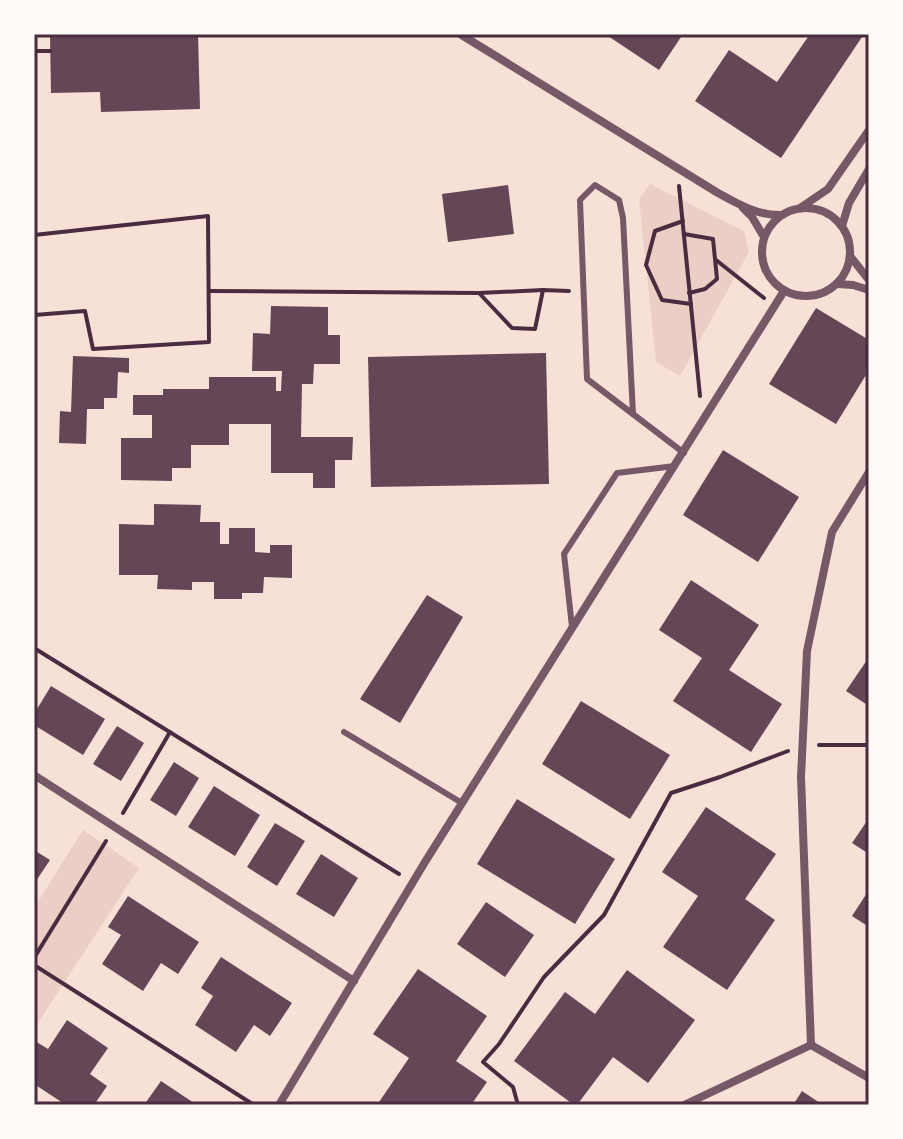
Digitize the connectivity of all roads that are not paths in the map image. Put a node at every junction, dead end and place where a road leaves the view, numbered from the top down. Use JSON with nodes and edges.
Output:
{"nodes":[{"id":1,"x":460,"y":34,"type":"edge"},
{"id":2,"x":869,"y":130,"type":"edge"},
{"id":3,"x":869,"y":169,"type":"edge"},
{"id":4,"x":736,"y":203,"type":"junction"},
{"id":5,"x":800,"y":208,"type":"junction"},
{"id":6,"x":782,"y":215,"type":"junction"},
{"id":7,"x":842,"y":226,"type":"junction"},
{"id":8,"x":764,"y":237,"type":"junction"},
{"id":9,"x":850,"y":256,"type":"junction"},
{"id":10,"x":869,"y":280,"type":"edge"},
{"id":11,"x":837,"y":284,"type":"junction"},
{"id":12,"x":869,"y":290,"type":"edge"},
{"id":13,"x":784,"y":291,"type":"junction"},
{"id":14,"x":633,"y":414,"type":"junction"},
{"id":15,"x":684,"y":453,"type":"junction"},
{"id":16,"x":675,"y":466,"type":"junction"},
{"id":17,"x":869,"y":472,"type":"edge"},
{"id":18,"x":573,"y":628,"type":"junction"},
{"id":19,"x":344,"y":732,"type":"dead end"},
{"id":20,"x":34,"y":775,"type":"edge"},
{"id":21,"x":462,"y":803,"type":"junction"},
{"id":22,"x":354,"y":981,"type":"junction"},
{"id":23,"x":811,"y":1045,"type":"junction"},
{"id":24,"x":869,"y":1078,"type":"edge"},
{"id":25,"x":279,"y":1105,"type":"edge"},
{"id":26,"x":684,"y":1105,"type":"edge"}],
"edges":[{"from":1,"to":4,"type":"street"},
{"from":2,"to":5,"type":"street"},
{"from":3,"to":7,"type":"street"},
{"from":4,"to":6,"type":"street"},
{"from":4,"to":8,"type":"street"},
{"from":5,"to":6,"type":"street"},
{"from":5,"to":7,"type":"street"},
{"from":6,"to":8,"type":"street"},
{"from":7,"to":9,"type":"street"},
{"from":8,"to":13,"type":"street"},
{"from":9,"to":10,"type":"street"},
{"from":9,"to":11,"type":"street"},
{"from":11,"to":12,"type":"street"},
{"from":11,"to":13,"type":"street"},
{"from":13,"to":15,"type":"street"},
{"from":14,"to":14,"type":"lane"},
{"from":14,"to":15,"type":"lane"},
{"from":15,"to":16,"type":"street"},
{"from":16,"to":18,"type":"street"},
{"from":16,"to":18,"type":"lane"},
{"from":17,"to":23,"type":"street"},
{"from":18,"to":21,"type":"street"},
{"from":19,"to":21,"type":"lane"},
{"from":20,"to":22,"type":"street"},
{"from":21,"to":22,"type":"street"},
{"from":22,"to":25,"type":"street"},
{"from":23,"to":24,"type":"street"},
{"from":23,"to":26,"type":"street"}]}
